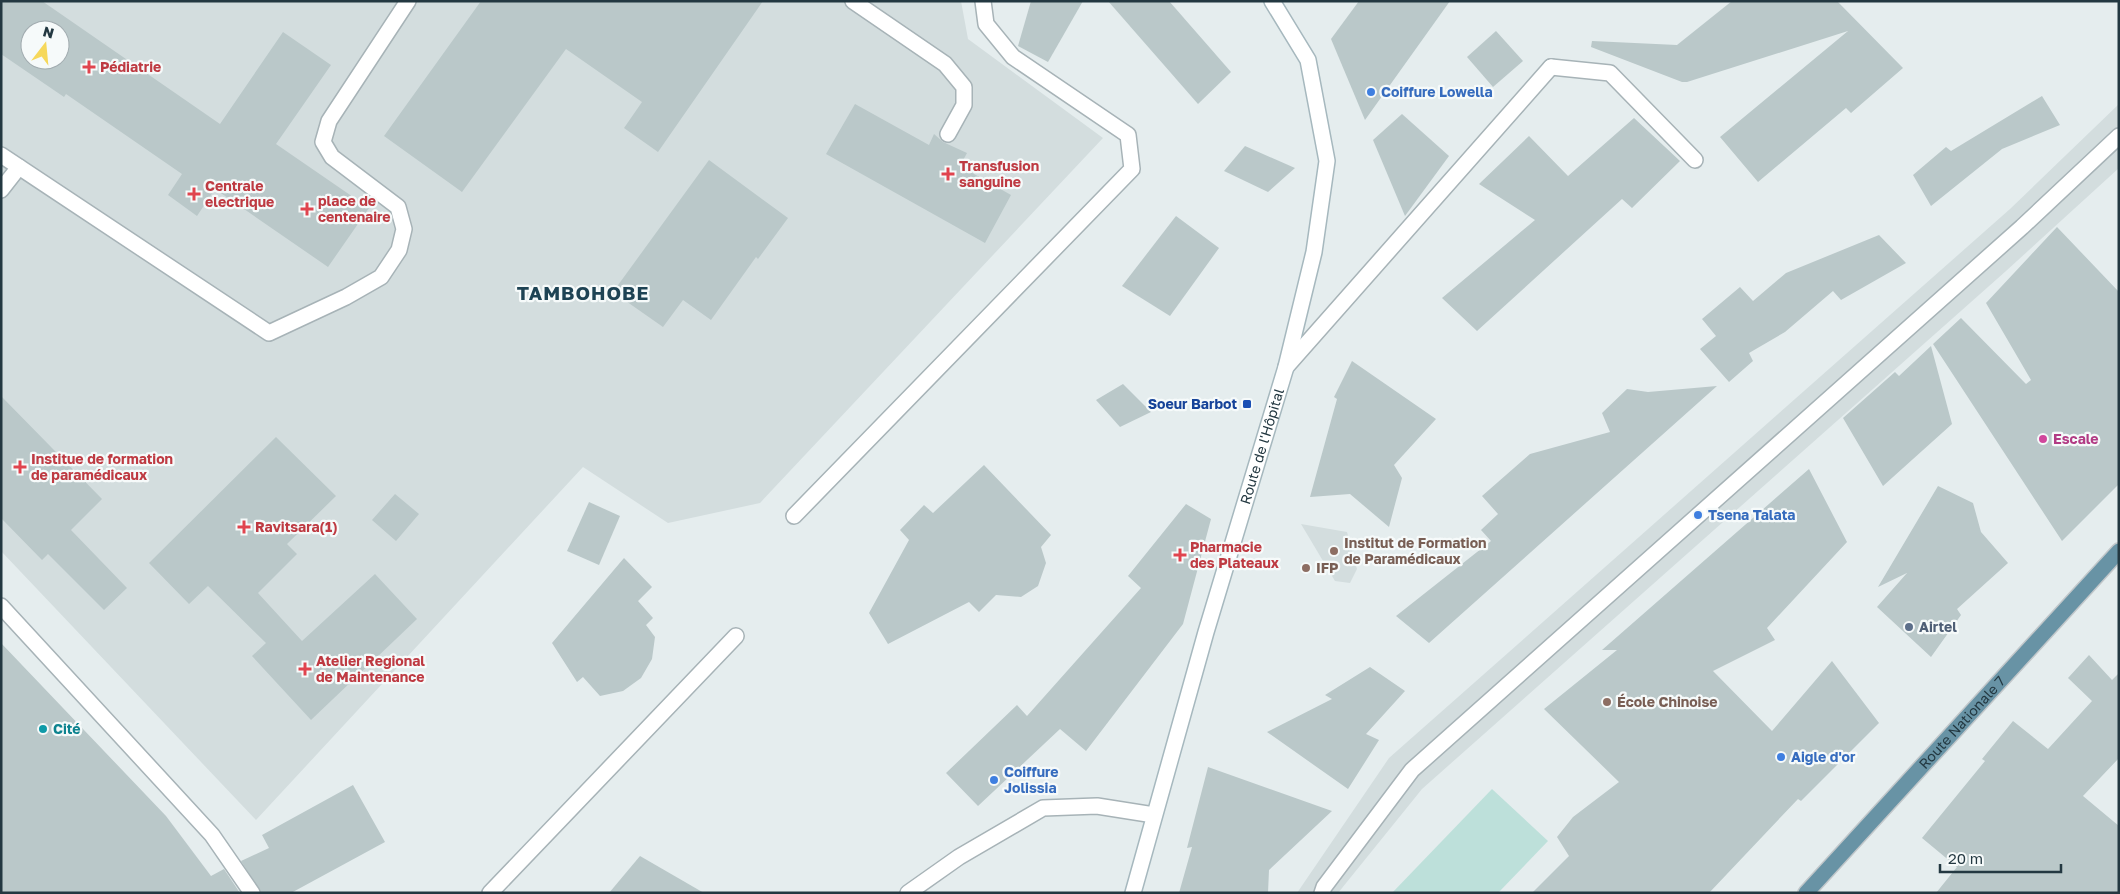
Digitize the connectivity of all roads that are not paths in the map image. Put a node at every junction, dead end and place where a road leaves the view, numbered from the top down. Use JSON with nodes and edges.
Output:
{"nodes":[{"id":1,"x":408,"y":1,"type":"edge"},
{"id":2,"x":853,"y":1,"type":"edge"},
{"id":3,"x":983,"y":1,"type":"edge"},
{"id":4,"x":1272,"y":1,"type":"edge"},
{"id":5,"x":948,"y":134,"type":"dead end"},
{"id":6,"x":2119,"y":136,"type":"edge"},
{"id":7,"x":1,"y":155,"type":"edge"},
{"id":8,"x":1696,"y":160,"type":"dead end"},
{"id":9,"x":19,"y":167,"type":"junction"},
{"id":10,"x":1,"y":190,"type":"edge"},
{"id":11,"x":1286,"y":367,"type":"junction"},
{"id":12,"x":794,"y":516,"type":"dead end"},
{"id":13,"x":2119,"y":551,"type":"edge"},
{"id":14,"x":1,"y":606,"type":"edge"},
{"id":15,"x":736,"y":636,"type":"dead end"},
{"id":16,"x":1154,"y":815,"type":"junction"},
{"id":17,"x":252,"y":893,"type":"edge"},
{"id":18,"x":490,"y":893,"type":"edge"},
{"id":19,"x":908,"y":893,"type":"edge"},
{"id":20,"x":1133,"y":893,"type":"edge"},
{"id":21,"x":1322,"y":893,"type":"edge"},
{"id":22,"x":1806,"y":893,"type":"edge"}],
"edges":[{"from":1,"to":9,"type":"street"},
{"from":2,"to":5,"type":"street"},
{"from":3,"to":12,"type":"street"},
{"from":4,"to":11,"type":"street","name":"Route de l'Hôpital"},
{"from":6,"to":21,"type":"street"},
{"from":7,"to":9,"type":"street"},
{"from":8,"to":11,"type":"street"},
{"from":9,"to":10,"type":"street"},
{"from":11,"to":16,"type":"street","name":"Route de l'Hôpital"},
{"from":13,"to":22,"type":"main road","name":"Route Nationale 7"},
{"from":14,"to":17,"type":"street"},
{"from":15,"to":18,"type":"street"},
{"from":16,"to":19,"type":"street"},
{"from":16,"to":20,"type":"street","name":"Route de l'Hôpital"}]}
